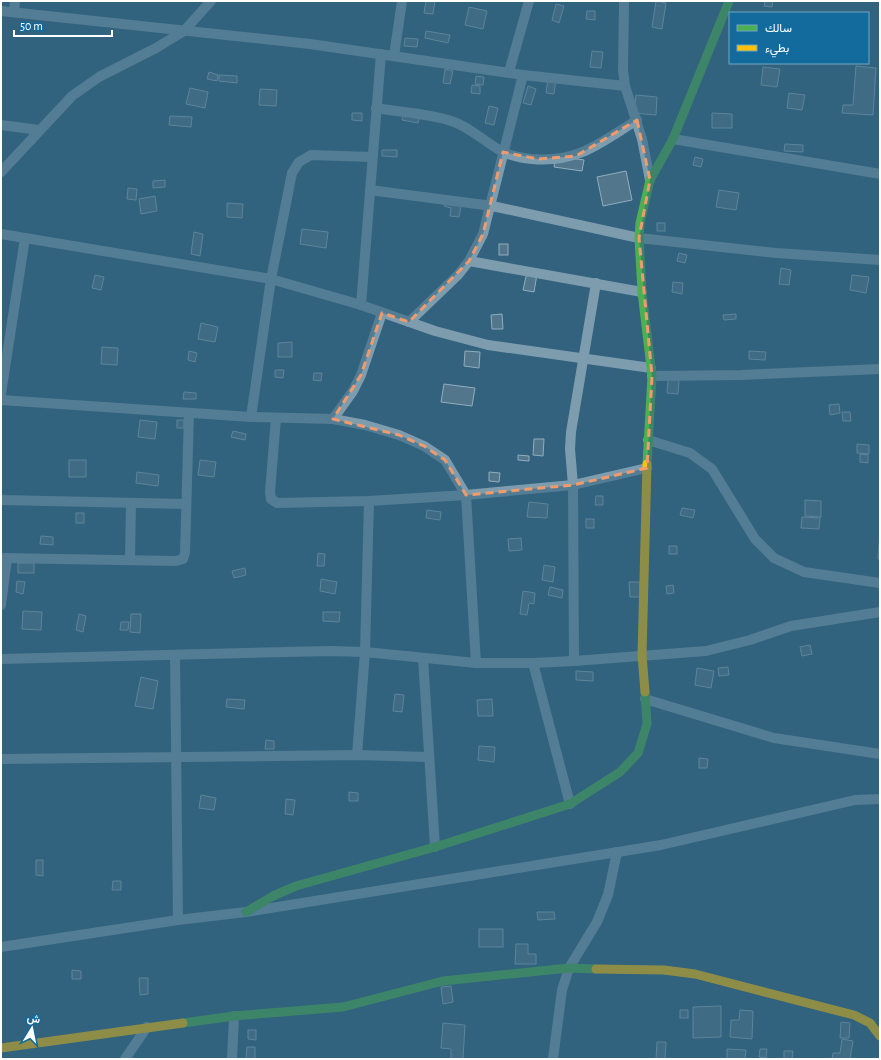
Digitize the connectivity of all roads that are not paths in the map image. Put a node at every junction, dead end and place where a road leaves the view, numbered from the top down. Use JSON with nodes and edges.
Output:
{"nodes":[{"id":1,"x":15,"y":1,"type":"edge"},
{"id":2,"x":212,"y":1,"type":"edge"},
{"id":3,"x":402,"y":1,"type":"edge"},
{"id":4,"x":529,"y":1,"type":"edge"},
{"id":5,"x":624,"y":1,"type":"edge"},
{"id":6,"x":729,"y":1,"type":"edge"},
{"id":7,"x":1,"y":11,"type":"edge"},
{"id":8,"x":14,"y":12,"type":"junction"},
{"id":9,"x":184,"y":31,"type":"junction"},
{"id":10,"x":381,"y":54,"type":"junction"},
{"id":11,"x":394,"y":56,"type":"junction"},
{"id":12,"x":509,"y":72,"type":"junction"},
{"id":13,"x":523,"y":75,"type":"junction"},
{"id":14,"x":625,"y":86,"type":"junction"},
{"id":15,"x":376,"y":108,"type":"junction"},
{"id":16,"x":638,"y":120,"type":"junction"},
{"id":17,"x":1,"y":125,"type":"edge"},
{"id":18,"x":39,"y":130,"type":"junction"},
{"id":19,"x":673,"y":139,"type":"junction"},
{"id":20,"x":503,"y":152,"type":"junction"},
{"id":21,"x":372,"y":156,"type":"junction"},
{"id":22,"x":1,"y":172,"type":"edge"},
{"id":23,"x":880,"y":174,"type":"edge"},
{"id":24,"x":650,"y":180,"type":"junction"},
{"id":25,"x":370,"y":190,"type":"junction"},
{"id":26,"x":492,"y":206,"type":"junction"},
{"id":27,"x":1,"y":234,"type":"edge"},
{"id":28,"x":25,"y":238,"type":"junction"},
{"id":29,"x":638,"y":238,"type":"junction"},
{"id":30,"x":880,"y":260,"type":"edge"},
{"id":31,"x":469,"y":261,"type":"junction"},
{"id":32,"x":271,"y":279,"type":"junction"},
{"id":33,"x":596,"y":283,"type":"junction"},
{"id":34,"x":642,"y":292,"type":"junction"},
{"id":35,"x":361,"y":305,"type":"junction"},
{"id":36,"x":382,"y":313,"type":"junction"},
{"id":37,"x":409,"y":322,"type":"junction"},
{"id":38,"x":582,"y":358,"type":"junction"},
{"id":39,"x":880,"y":369,"type":"edge"},
{"id":40,"x":652,"y":372,"type":"junction"},
{"id":41,"x":1,"y":394,"type":"edge"},
{"id":42,"x":1,"y":400,"type":"edge"},
{"id":43,"x":189,"y":413,"type":"junction"},
{"id":44,"x":251,"y":417,"type":"junction"},
{"id":45,"x":276,"y":418,"type":"junction"},
{"id":46,"x":333,"y":419,"type":"junction"},
{"id":47,"x":648,"y":440,"type":"junction"},
{"id":48,"x":648,"y":468,"type":"junction"},
{"id":49,"x":573,"y":485,"type":"junction"},
{"id":50,"x":466,"y":495,"type":"junction"},
{"id":51,"x":1,"y":500,"type":"edge"},
{"id":52,"x":369,"y":501,"type":"junction"},
{"id":53,"x":131,"y":503,"type":"junction"},
{"id":54,"x":186,"y":504,"type":"junction"},
{"id":55,"x":4,"y":558,"type":"edge"},
{"id":56,"x":130,"y":559,"type":"junction"},
{"id":57,"x":880,"y":583,"type":"edge"},
{"id":58,"x":1,"y":605,"type":"edge"},
{"id":59,"x":880,"y":612,"type":"edge"},
{"id":60,"x":364,"y":652,"type":"junction"},
{"id":61,"x":642,"y":655,"type":"junction"},
{"id":62,"x":175,"y":656,"type":"junction"},
{"id":63,"x":422,"y":658,"type":"junction"},
{"id":64,"x":1,"y":659,"type":"edge"},
{"id":65,"x":574,"y":661,"type":"junction"},
{"id":66,"x":476,"y":663,"type":"junction"},
{"id":67,"x":533,"y":663,"type":"junction"},
{"id":68,"x":645,"y":699,"type":"junction"},
{"id":69,"x":880,"y":754,"type":"edge"},
{"id":70,"x":357,"y":755,"type":"junction"},
{"id":71,"x":177,"y":757,"type":"junction"},
{"id":72,"x":429,"y":757,"type":"junction"},
{"id":73,"x":1,"y":759,"type":"edge"},
{"id":74,"x":880,"y":799,"type":"edge"},
{"id":75,"x":570,"y":804,"type":"junction"},
{"id":76,"x":435,"y":847,"type":"junction"},
{"id":77,"x":617,"y":852,"type":"junction"},
{"id":78,"x":246,"y":912,"type":"junction"},
{"id":79,"x":178,"y":920,"type":"junction"},
{"id":80,"x":1,"y":946,"type":"edge"},
{"id":81,"x":569,"y":968,"type":"junction"},
{"id":82,"x":234,"y":1016,"type":"junction"},
{"id":83,"x":147,"y":1027,"type":"junction"},
{"id":84,"x":880,"y":1036,"type":"edge"},
{"id":85,"x":1,"y":1048,"type":"edge"},
{"id":86,"x":125,"y":1059,"type":"edge"},
{"id":87,"x":232,"y":1059,"type":"edge"},
{"id":88,"x":553,"y":1059,"type":"edge"}],
"edges":[{"from":1,"to":8,"type":"street"},
{"from":2,"to":9,"type":"street"},
{"from":3,"to":11,"type":"street"},
{"from":4,"to":12,"type":"street"},
{"from":5,"to":14,"type":"street"},
{"from":6,"to":19,"type":"street"},
{"from":7,"to":8,"type":"street"},
{"from":8,"to":9,"type":"street"},
{"from":9,"to":10,"type":"street"},
{"from":9,"to":18,"type":"street"},
{"from":10,"to":11,"type":"street"},
{"from":10,"to":15,"type":"street"},
{"from":11,"to":12,"type":"street"},
{"from":12,"to":13,"type":"street"},
{"from":13,"to":14,"type":"street"},
{"from":13,"to":20,"type":"street"},
{"from":14,"to":16,"type":"street"},
{"from":15,"to":20,"type":"street"},
{"from":15,"to":21,"type":"street"},
{"from":16,"to":20,"type":"street"},
{"from":16,"to":24,"type":"street"},
{"from":17,"to":18,"type":"street"},
{"from":18,"to":22,"type":"street"},
{"from":19,"to":23,"type":"street"},
{"from":19,"to":24,"type":"street"},
{"from":20,"to":26,"type":"street"},
{"from":21,"to":25,"type":"street"},
{"from":21,"to":32,"type":"street"},
{"from":24,"to":29,"type":"street"},
{"from":25,"to":26,"type":"street"},
{"from":25,"to":35,"type":"street"},
{"from":26,"to":29,"type":"street"},
{"from":26,"to":31,"type":"street"},
{"from":27,"to":28,"type":"street"},
{"from":28,"to":32,"type":"street"},
{"from":28,"to":41,"type":"street"},
{"from":29,"to":30,"type":"street"},
{"from":29,"to":34,"type":"street"},
{"from":31,"to":33,"type":"street"},
{"from":31,"to":37,"type":"street"},
{"from":32,"to":35,"type":"street"},
{"from":32,"to":44,"type":"street"},
{"from":33,"to":34,"type":"street"},
{"from":33,"to":38,"type":"street"},
{"from":34,"to":40,"type":"street"},
{"from":35,"to":36,"type":"street"},
{"from":36,"to":37,"type":"street"},
{"from":36,"to":46,"type":"street"},
{"from":37,"to":38,"type":"street"},
{"from":38,"to":40,"type":"street"},
{"from":38,"to":49,"type":"street"},
{"from":39,"to":40,"type":"street"},
{"from":40,"to":47,"type":"street"},
{"from":42,"to":43,"type":"street"},
{"from":43,"to":44,"type":"street"},
{"from":43,"to":54,"type":"street"},
{"from":44,"to":45,"type":"street"},
{"from":45,"to":46,"type":"street"},
{"from":45,"to":52,"type":"street"},
{"from":46,"to":50,"type":"street"},
{"from":47,"to":48,"type":"street"},
{"from":47,"to":57,"type":"street"},
{"from":48,"to":49,"type":"street"},
{"from":48,"to":61,"type":"street"},
{"from":49,"to":50,"type":"street"},
{"from":49,"to":65,"type":"street"},
{"from":50,"to":52,"type":"street"},
{"from":50,"to":66,"type":"street"},
{"from":51,"to":53,"type":"street"},
{"from":52,"to":60,"type":"street"},
{"from":53,"to":54,"type":"street"},
{"from":53,"to":56,"type":"street"},
{"from":54,"to":56,"type":"street"},
{"from":55,"to":56,"type":"street"},
{"from":55,"to":58,"type":"street"},
{"from":59,"to":61,"type":"street"},
{"from":60,"to":62,"type":"street"},
{"from":60,"to":63,"type":"street"},
{"from":60,"to":70,"type":"street"},
{"from":61,"to":65,"type":"street"},
{"from":61,"to":68,"type":"street"},
{"from":62,"to":64,"type":"street"},
{"from":62,"to":71,"type":"street"},
{"from":63,"to":66,"type":"street"},
{"from":63,"to":72,"type":"street"},
{"from":65,"to":67,"type":"street"},
{"from":66,"to":67,"type":"street"},
{"from":67,"to":75,"type":"street"},
{"from":68,"to":69,"type":"street"},
{"from":68,"to":75,"type":"street"},
{"from":70,"to":71,"type":"street"},
{"from":70,"to":72,"type":"street"},
{"from":71,"to":73,"type":"street"},
{"from":71,"to":79,"type":"street"},
{"from":72,"to":76,"type":"street"},
{"from":74,"to":77,"type":"street"},
{"from":75,"to":76,"type":"street"},
{"from":76,"to":78,"type":"street"},
{"from":77,"to":78,"type":"street"},
{"from":77,"to":81,"type":"street"},
{"from":78,"to":79,"type":"street"},
{"from":79,"to":80,"type":"street"},
{"from":81,"to":82,"type":"street"},
{"from":81,"to":84,"type":"street"},
{"from":81,"to":88,"type":"street"},
{"from":82,"to":83,"type":"street"},
{"from":82,"to":87,"type":"street"},
{"from":83,"to":85,"type":"street"},
{"from":83,"to":86,"type":"street"}]}
